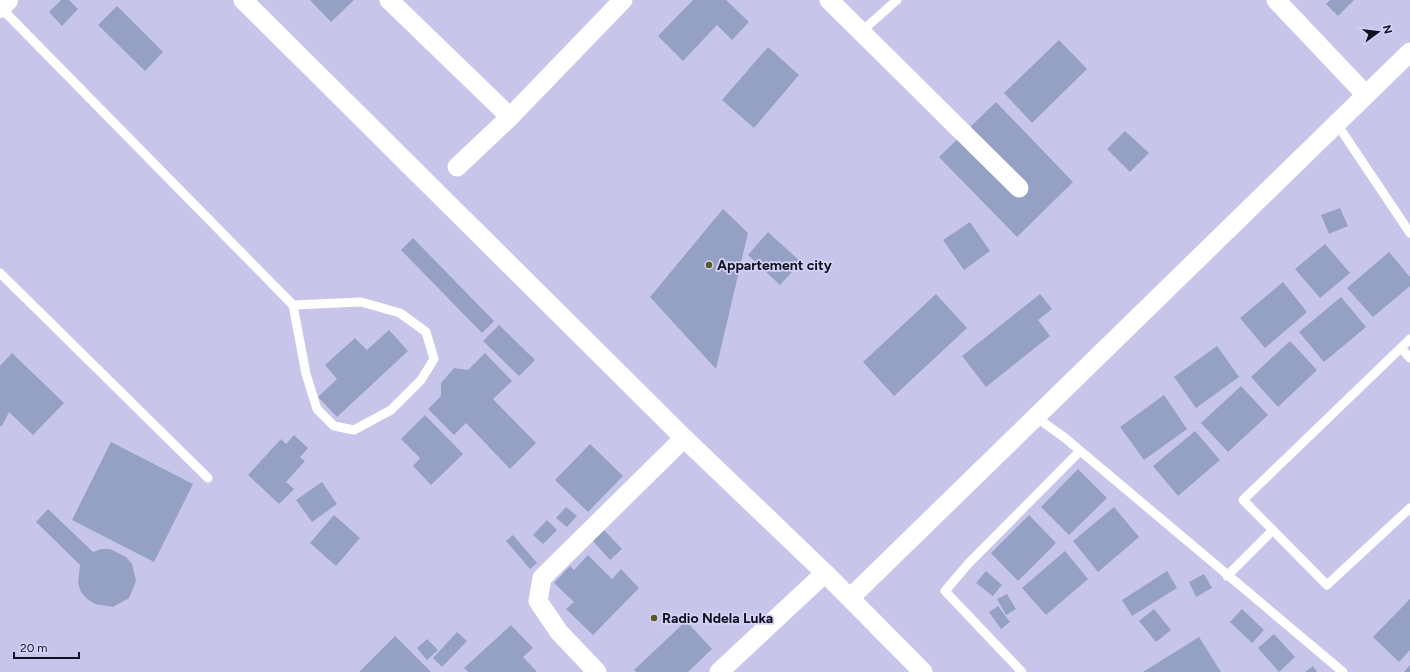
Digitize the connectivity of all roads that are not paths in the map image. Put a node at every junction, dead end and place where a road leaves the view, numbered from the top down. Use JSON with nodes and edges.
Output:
{"nodes":[{"id":1,"x":7,"y":0,"type":"edge"},
{"id":2,"x":243,"y":0,"type":"edge"},
{"id":3,"x":389,"y":0,"type":"edge"},
{"id":4,"x":623,"y":0,"type":"edge"},
{"id":5,"x":829,"y":0,"type":"edge"},
{"id":6,"x":897,"y":0,"type":"edge"},
{"id":7,"x":1276,"y":0,"type":"edge"},
{"id":8,"x":0,"y":7,"type":"edge"},
{"id":9,"x":862,"y":31,"type":"junction"},
{"id":10,"x":1410,"y":52,"type":"edge"},
{"id":11,"x":1366,"y":95,"type":"junction"},
{"id":12,"x":510,"y":117,"type":"junction"},
{"id":13,"x":1338,"y":124,"type":"junction"},
{"id":14,"x":457,"y":167,"type":"dead end"},
{"id":15,"x":1019,"y":188,"type":"dead end"},
{"id":16,"x":1410,"y":233,"type":"edge"},
{"id":17,"x":0,"y":273,"type":"edge"},
{"id":18,"x":293,"y":305,"type":"junction"},
{"id":19,"x":1410,"y":339,"type":"edge"},
{"id":20,"x":1401,"y":348,"type":"junction"},
{"id":21,"x":1410,"y":358,"type":"edge"},
{"id":22,"x":1036,"y":416,"type":"junction"},
{"id":23,"x":684,"y":438,"type":"junction"},
{"id":24,"x":1079,"y":452,"type":"junction"},
{"id":25,"x":208,"y":478,"type":"dead end"},
{"id":26,"x":1410,"y":508,"type":"edge"},
{"id":27,"x":1273,"y":530,"type":"junction"},
{"id":28,"x":825,"y":573,"type":"junction"},
{"id":29,"x":1227,"y":576,"type":"junction"},
{"id":30,"x":850,"y":598,"type":"junction"},
{"id":31,"x":597,"y":672,"type":"edge"},
{"id":32,"x":719,"y":672,"type":"edge"},
{"id":33,"x":923,"y":672,"type":"edge"},
{"id":34,"x":1022,"y":672,"type":"edge"},
{"id":35,"x":1343,"y":672,"type":"edge"}],
"edges":[{"from":1,"to":8,"type":"main road"},
{"from":2,"to":23,"type":"street"},
{"from":3,"to":12,"type":"street"},
{"from":4,"to":12,"type":"street"},
{"from":5,"to":9,"type":"street"},
{"from":6,"to":9,"type":"lane"},
{"from":7,"to":11,"type":"street"},
{"from":8,"to":18,"type":"lane"},
{"from":9,"to":15,"type":"street"},
{"from":10,"to":11,"type":"street"},
{"from":11,"to":13,"type":"street"},
{"from":12,"to":14,"type":"street"},
{"from":13,"to":16,"type":"lane"},
{"from":13,"to":22,"type":"street"},
{"from":17,"to":25,"type":"lane"},
{"from":18,"to":18,"type":"lane"},
{"from":19,"to":20,"type":"lane"},
{"from":20,"to":21,"type":"lane"},
{"from":20,"to":27,"type":"lane"},
{"from":22,"to":24,"type":"lane"},
{"from":22,"to":30,"type":"street"},
{"from":23,"to":28,"type":"street"},
{"from":23,"to":31,"type":"street"},
{"from":24,"to":29,"type":"lane"},
{"from":24,"to":34,"type":"lane"},
{"from":26,"to":27,"type":"lane"},
{"from":27,"to":29,"type":"lane"},
{"from":28,"to":30,"type":"street"},
{"from":28,"to":32,"type":"street"},
{"from":29,"to":35,"type":"lane"},
{"from":30,"to":33,"type":"street"}]}
